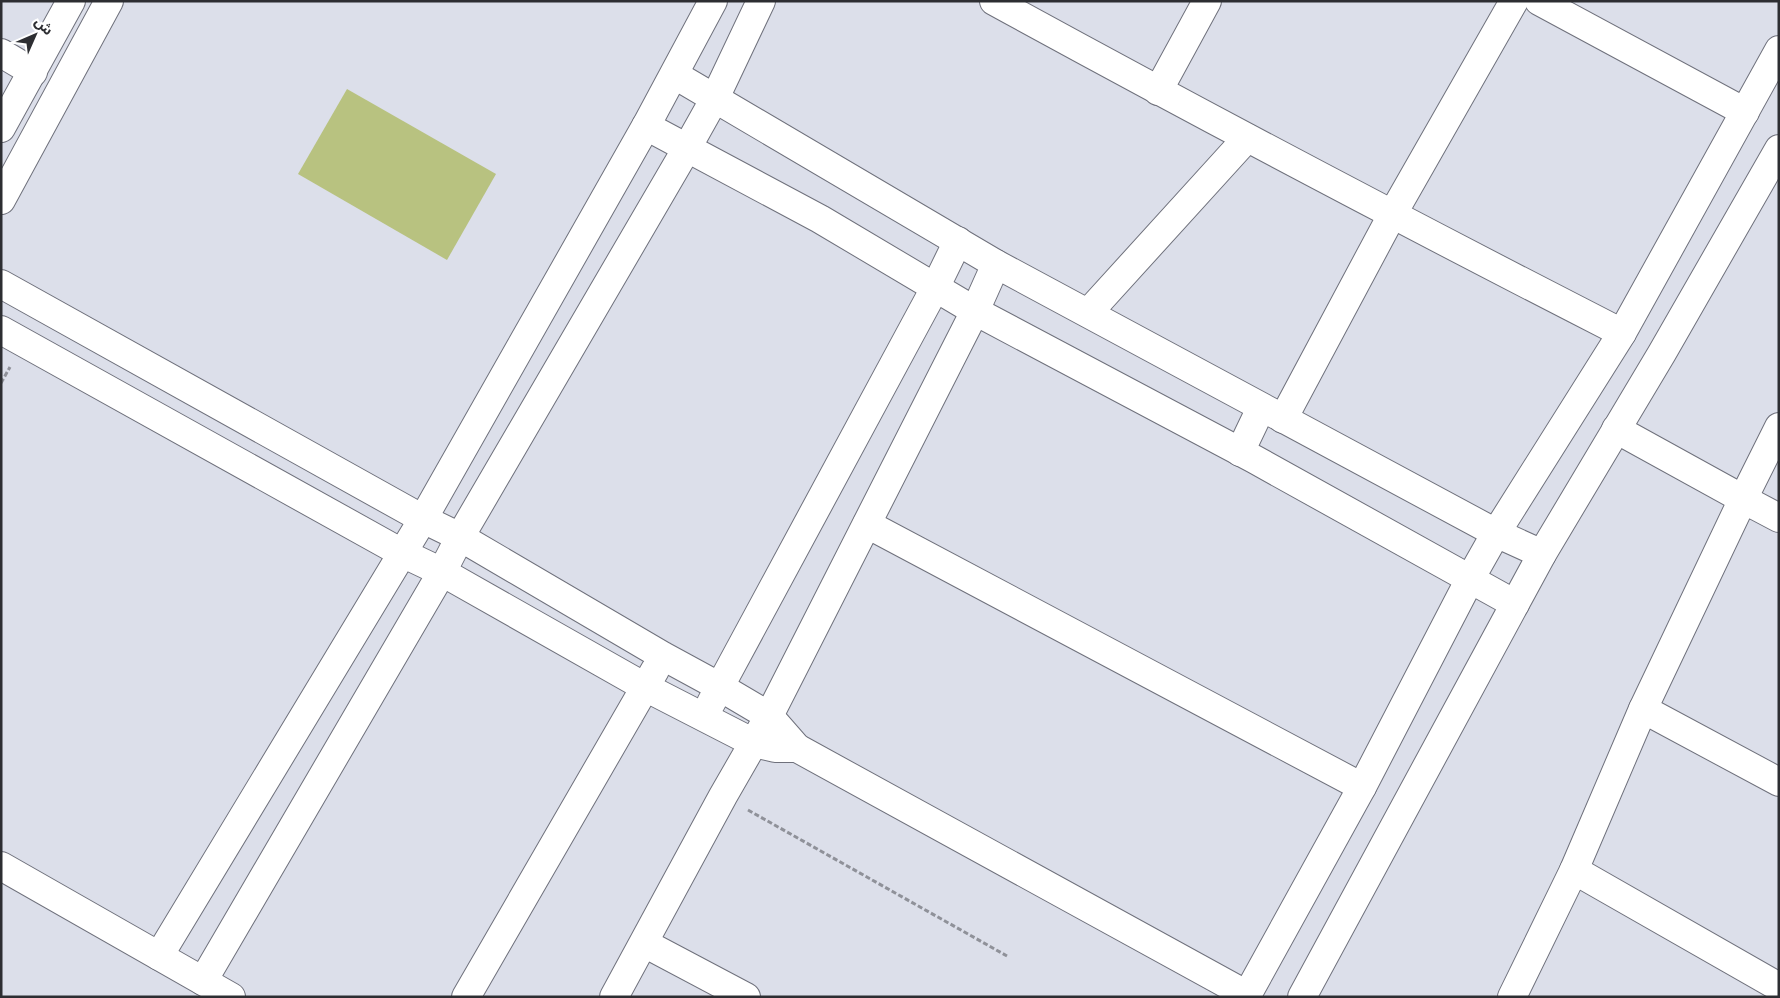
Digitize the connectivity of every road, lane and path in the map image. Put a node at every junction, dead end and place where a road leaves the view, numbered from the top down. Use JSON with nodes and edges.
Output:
{"nodes":[{"id":1,"x":71,"y":1,"type":"edge"},
{"id":2,"x":109,"y":1,"type":"edge"},
{"id":3,"x":713,"y":1,"type":"edge"},
{"id":4,"x":761,"y":1,"type":"edge"},
{"id":5,"x":994,"y":1,"type":"edge"},
{"id":6,"x":1207,"y":1,"type":"edge"},
{"id":7,"x":1514,"y":1,"type":"edge"},
{"id":8,"x":1539,"y":1,"type":"edge"},
{"id":9,"x":1779,"y":50,"type":"edge"},
{"id":10,"x":1,"y":53,"type":"edge"},
{"id":11,"x":33,"y":72,"type":"junction"},
{"id":12,"x":675,"y":75,"type":"junction"},
{"id":13,"x":1158,"y":91,"type":"junction"},
{"id":14,"x":715,"y":98,"type":"junction"},
{"id":15,"x":1745,"y":112,"type":"junction"},
{"id":16,"x":646,"y":126,"type":"junction"},
{"id":17,"x":1,"y":128,"type":"edge"},
{"id":18,"x":1246,"y":138,"type":"junction"},
{"id":19,"x":687,"y":148,"type":"junction"},
{"id":20,"x":1779,"y":149,"type":"edge"},
{"id":21,"x":1,"y":200,"type":"edge"},
{"id":22,"x":1392,"y":215,"type":"junction"},
{"id":23,"x":958,"y":241,"type":"junction"},
{"id":24,"x":996,"y":264,"type":"junction"},
{"id":25,"x":1,"y":284,"type":"edge"},
{"id":26,"x":935,"y":288,"type":"junction"},
{"id":27,"x":975,"y":311,"type":"junction"},
{"id":28,"x":1088,"y":313,"type":"junction"},
{"id":29,"x":1,"y":330,"type":"edge"},
{"id":30,"x":1622,"y":333,"type":"junction"},
{"id":31,"x":1272,"y":413,"type":"junction"},
{"id":32,"x":1616,"y":428,"type":"junction"},
{"id":33,"x":1779,"y":428,"type":"edge"},
{"id":34,"x":1240,"y":452,"type":"junction"},
{"id":35,"x":1743,"y":499,"type":"junction"},
{"id":36,"x":1779,"y":518,"type":"edge"},
{"id":37,"x":423,"y":519,"type":"junction"},
{"id":38,"x":867,"y":524,"type":"junction"},
{"id":39,"x":1496,"y":533,"type":"junction"},
{"id":40,"x":460,"y":538,"type":"junction"},
{"id":41,"x":402,"y":553,"type":"junction"},
{"id":42,"x":1542,"y":554,"type":"junction"},
{"id":43,"x":442,"y":572,"type":"junction"},
{"id":44,"x":1470,"y":579,"type":"junction"},
{"id":45,"x":1514,"y":604,"type":"junction"},
{"id":46,"x":663,"y":656,"type":"junction"},
{"id":47,"x":645,"y":687,"type":"junction"},
{"id":48,"x":720,"y":687,"type":"junction"},
{"id":49,"x":1643,"y":709,"type":"junction"},
{"id":50,"x":769,"y":716,"type":"junction"},
{"id":51,"x":702,"y":717,"type":"junction"},
{"id":52,"x":754,"y":743,"type":"junction"},
{"id":53,"x":797,"y":748,"type":"junction"},
{"id":54,"x":1779,"y":782,"type":"edge"},
{"id":55,"x":1362,"y":788,"type":"junction"},
{"id":56,"x":723,"y":796,"type":"junction"},
{"id":57,"x":1,"y":866,"type":"edge"},
{"id":58,"x":1574,"y":870,"type":"junction"},
{"id":59,"x":644,"y":943,"type":"junction"},
{"id":60,"x":159,"y":956,"type":"junction"},
{"id":61,"x":1007,"y":956,"type":"dead end"},
{"id":62,"x":203,"y":981,"type":"junction"},
{"id":63,"x":1779,"y":987,"type":"edge"},
{"id":64,"x":1247,"y":996,"type":"edge"},
{"id":65,"x":231,"y":997,"type":"edge"},
{"id":66,"x":466,"y":997,"type":"edge"},
{"id":67,"x":614,"y":997,"type":"edge"},
{"id":68,"x":746,"y":997,"type":"edge"},
{"id":69,"x":1302,"y":997,"type":"edge"},
{"id":70,"x":1512,"y":997,"type":"edge"}],
"edges":[{"from":1,"to":11,"type":"street"},
{"from":2,"to":21,"type":"street"},
{"from":3,"to":12,"type":"street"},
{"from":4,"to":14,"type":"street"},
{"from":5,"to":13,"type":"street"},
{"from":6,"to":13,"type":"street"},
{"from":7,"to":22,"type":"street"},
{"from":8,"to":15,"type":"street"},
{"from":9,"to":15,"type":"street"},
{"from":10,"to":11,"type":"street"},
{"from":11,"to":17,"type":"street"},
{"from":12,"to":14,"type":"street"},
{"from":12,"to":16,"type":"street"},
{"from":13,"to":18,"type":"street"},
{"from":14,"to":19,"type":"street"},
{"from":14,"to":23,"type":"street"},
{"from":15,"to":30,"type":"street"},
{"from":16,"to":19,"type":"street"},
{"from":16,"to":37,"type":"street"},
{"from":18,"to":22,"type":"street"},
{"from":18,"to":28,"type":"street"},
{"from":19,"to":26,"type":"street"},
{"from":19,"to":40,"type":"street"},
{"from":20,"to":32,"type":"street"},
{"from":22,"to":30,"type":"street"},
{"from":22,"to":31,"type":"street"},
{"from":23,"to":24,"type":"street"},
{"from":23,"to":26,"type":"street"},
{"from":24,"to":27,"type":"street"},
{"from":24,"to":28,"type":"street"},
{"from":25,"to":37,"type":"street"},
{"from":26,"to":27,"type":"street"},
{"from":26,"to":48,"type":"street"},
{"from":27,"to":34,"type":"street"},
{"from":27,"to":38,"type":"street"},
{"from":28,"to":31,"type":"street"},
{"from":29,"to":41,"type":"street"},
{"from":30,"to":39,"type":"street"},
{"from":31,"to":34,"type":"street"},
{"from":31,"to":39,"type":"street"},
{"from":32,"to":35,"type":"street"},
{"from":32,"to":42,"type":"street"},
{"from":33,"to":35,"type":"street"},
{"from":34,"to":44,"type":"street"},
{"from":35,"to":36,"type":"street"},
{"from":35,"to":49,"type":"street"},
{"from":37,"to":40,"type":"street"},
{"from":37,"to":41,"type":"street"},
{"from":38,"to":50,"type":"street"},
{"from":38,"to":55,"type":"street"},
{"from":39,"to":42,"type":"street"},
{"from":39,"to":44,"type":"street"},
{"from":40,"to":43,"type":"street"},
{"from":40,"to":46,"type":"street"},
{"from":41,"to":43,"type":"street"},
{"from":41,"to":60,"type":"street"},
{"from":42,"to":45,"type":"street"},
{"from":43,"to":47,"type":"street"},
{"from":43,"to":62,"type":"street"},
{"from":44,"to":45,"type":"street"},
{"from":44,"to":55,"type":"street"},
{"from":45,"to":69,"type":"street"},
{"from":46,"to":47,"type":"street"},
{"from":46,"to":48,"type":"street"},
{"from":47,"to":51,"type":"street"},
{"from":47,"to":66,"type":"street"},
{"from":48,"to":50,"type":"street"},
{"from":48,"to":51,"type":"street"},
{"from":49,"to":54,"type":"street"},
{"from":49,"to":58,"type":"street"},
{"from":50,"to":52,"type":"street"},
{"from":50,"to":53,"type":"street"},
{"from":51,"to":52,"type":"street"},
{"from":52,"to":53,"type":"street"},
{"from":52,"to":56,"type":"street"},
{"from":53,"to":64,"type":"street"},
{"from":55,"to":64,"type":"street"},
{"from":56,"to":59,"type":"street"},
{"from":56,"to":61,"type":"path"},
{"from":57,"to":60,"type":"street"},
{"from":58,"to":63,"type":"street"},
{"from":58,"to":70,"type":"street"},
{"from":59,"to":67,"type":"street"},
{"from":59,"to":68,"type":"street"},
{"from":60,"to":62,"type":"street"},
{"from":62,"to":65,"type":"street"}]}
